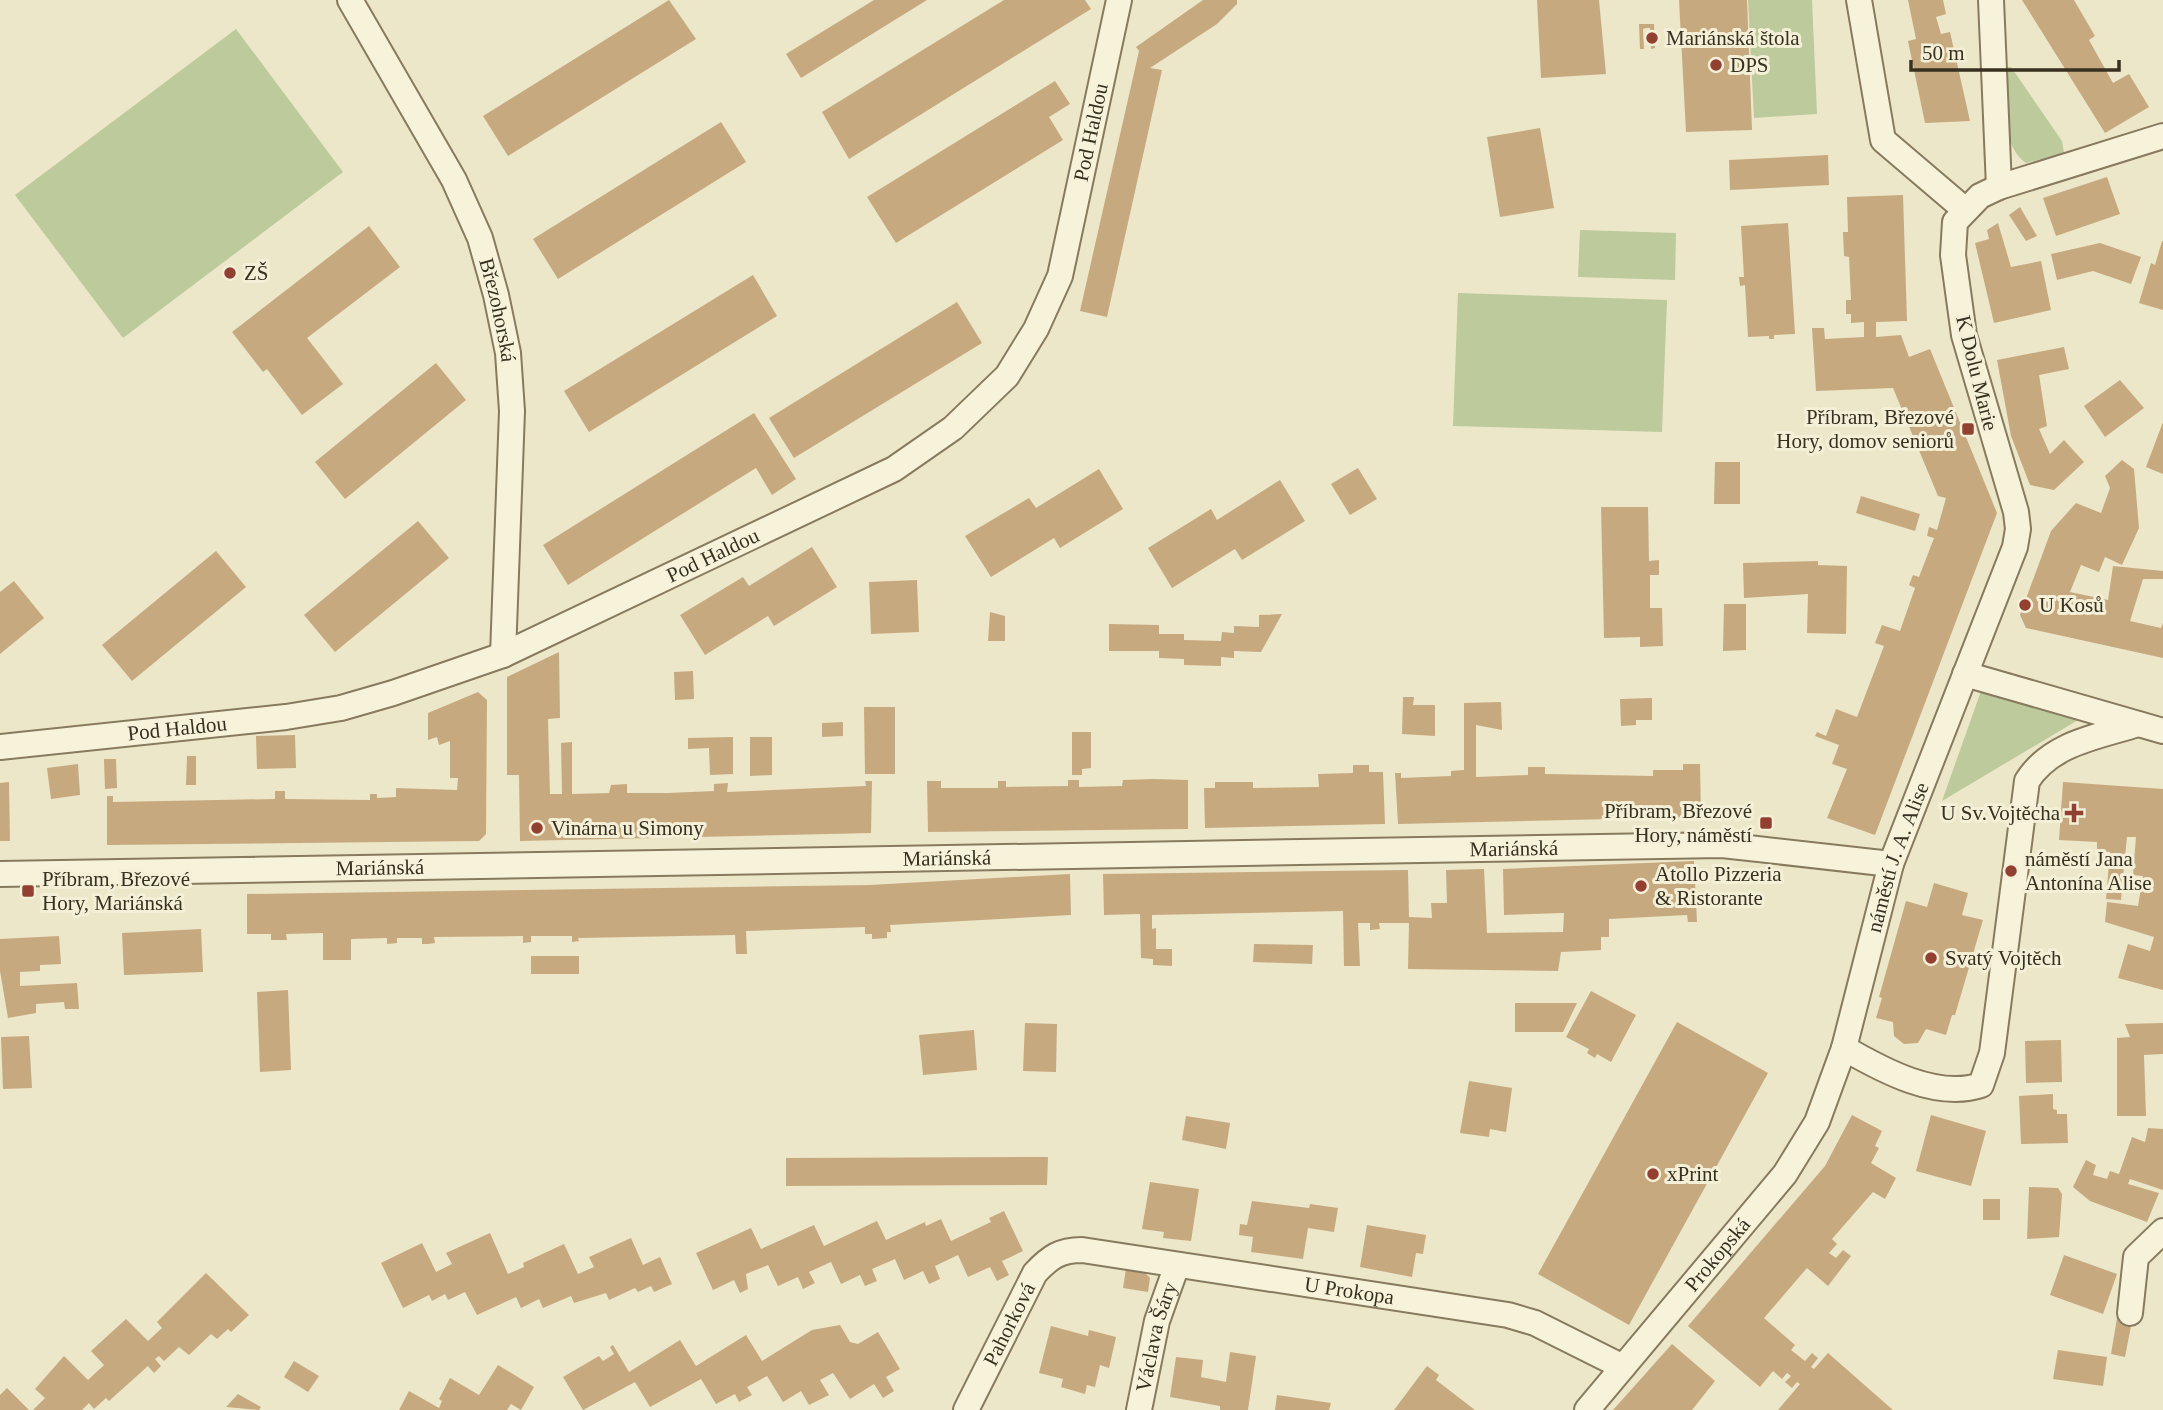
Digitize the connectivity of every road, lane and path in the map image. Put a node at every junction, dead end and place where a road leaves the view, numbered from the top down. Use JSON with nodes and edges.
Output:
{"nodes":[{"id":1,"x":350,"y":0,"type":"edge"},
{"id":2,"x":1119,"y":0,"type":"edge"},
{"id":3,"x":1859,"y":0,"type":"edge"},
{"id":4,"x":1991,"y":0,"type":"edge"},
{"id":5,"x":2163,"y":136,"type":"edge"},
{"id":6,"x":1999,"y":187,"type":"junction"},
{"id":7,"x":1964,"y":209,"type":"junction"},
{"id":8,"x":1987,"y":618,"type":"joint"},
{"id":9,"x":503,"y":655,"type":"junction"},
{"id":10,"x":1965,"y":674,"type":"junction"},
{"id":11,"x":2138,"y":724,"type":"junction"},
{"id":12,"x":2163,"y":731,"type":"edge"},
{"id":13,"x":0,"y":747,"type":"edge"},
{"id":14,"x":1891,"y":864,"type":"junction"},
{"id":15,"x":0,"y":874,"type":"edge"},
{"id":16,"x":1844,"y":1048,"type":"junction"},
{"id":17,"x":1830,"y":1088,"type":"joint"},
{"id":18,"x":2163,"y":1231,"type":"edge"},
{"id":19,"x":1066,"y":1250,"type":"joint"},
{"id":20,"x":1177,"y":1265,"type":"junction"},
{"id":21,"x":2130,"y":1313,"type":"dead end"},
{"id":22,"x":1623,"y":1367,"type":"junction"},
{"id":23,"x":966,"y":1410,"type":"edge"},
{"id":24,"x":1139,"y":1410,"type":"edge"},
{"id":25,"x":1587,"y":1410,"type":"edge"}],
"edges":[{"from":1,"to":9,"type":"street","name":"Březohorská"},
{"from":2,"to":9,"type":"street","name":"Pod Haldou"},
{"from":3,"to":7,"type":"street"},
{"from":4,"to":6,"type":"street"},
{"from":5,"to":6,"type":"street"},
{"from":6,"to":7,"type":"street"},
{"from":7,"to":8,"type":"street","name":"K Dolu Marie"},
{"from":8,"to":10,"type":"street","name":"náměstí J. A. Alise"},
{"from":9,"to":13,"type":"street","name":"Pod Haldou"},
{"from":10,"to":11,"type":"street"},
{"from":10,"to":14,"type":"street","name":"náměstí J. A. Alise"},
{"from":11,"to":12,"type":"street"},
{"from":11,"to":16,"type":"street"},
{"from":14,"to":15,"type":"street","name":"Mariánská"},
{"from":14,"to":16,"type":"street","name":"náměstí J. A. Alise"},
{"from":16,"to":17,"type":"street","name":"náměstí J. A. Alise"},
{"from":17,"to":22,"type":"street","name":"Prokopská"},
{"from":18,"to":21,"type":"street"},
{"from":19,"to":20,"type":"street","name":"U Prokopa"},
{"from":19,"to":23,"type":"street","name":"Pahorková"},
{"from":20,"to":22,"type":"street","name":"U Prokopa"},
{"from":20,"to":24,"type":"street","name":"Václava Šáry"},
{"from":22,"to":25,"type":"street","name":"Prokopská"}]}
